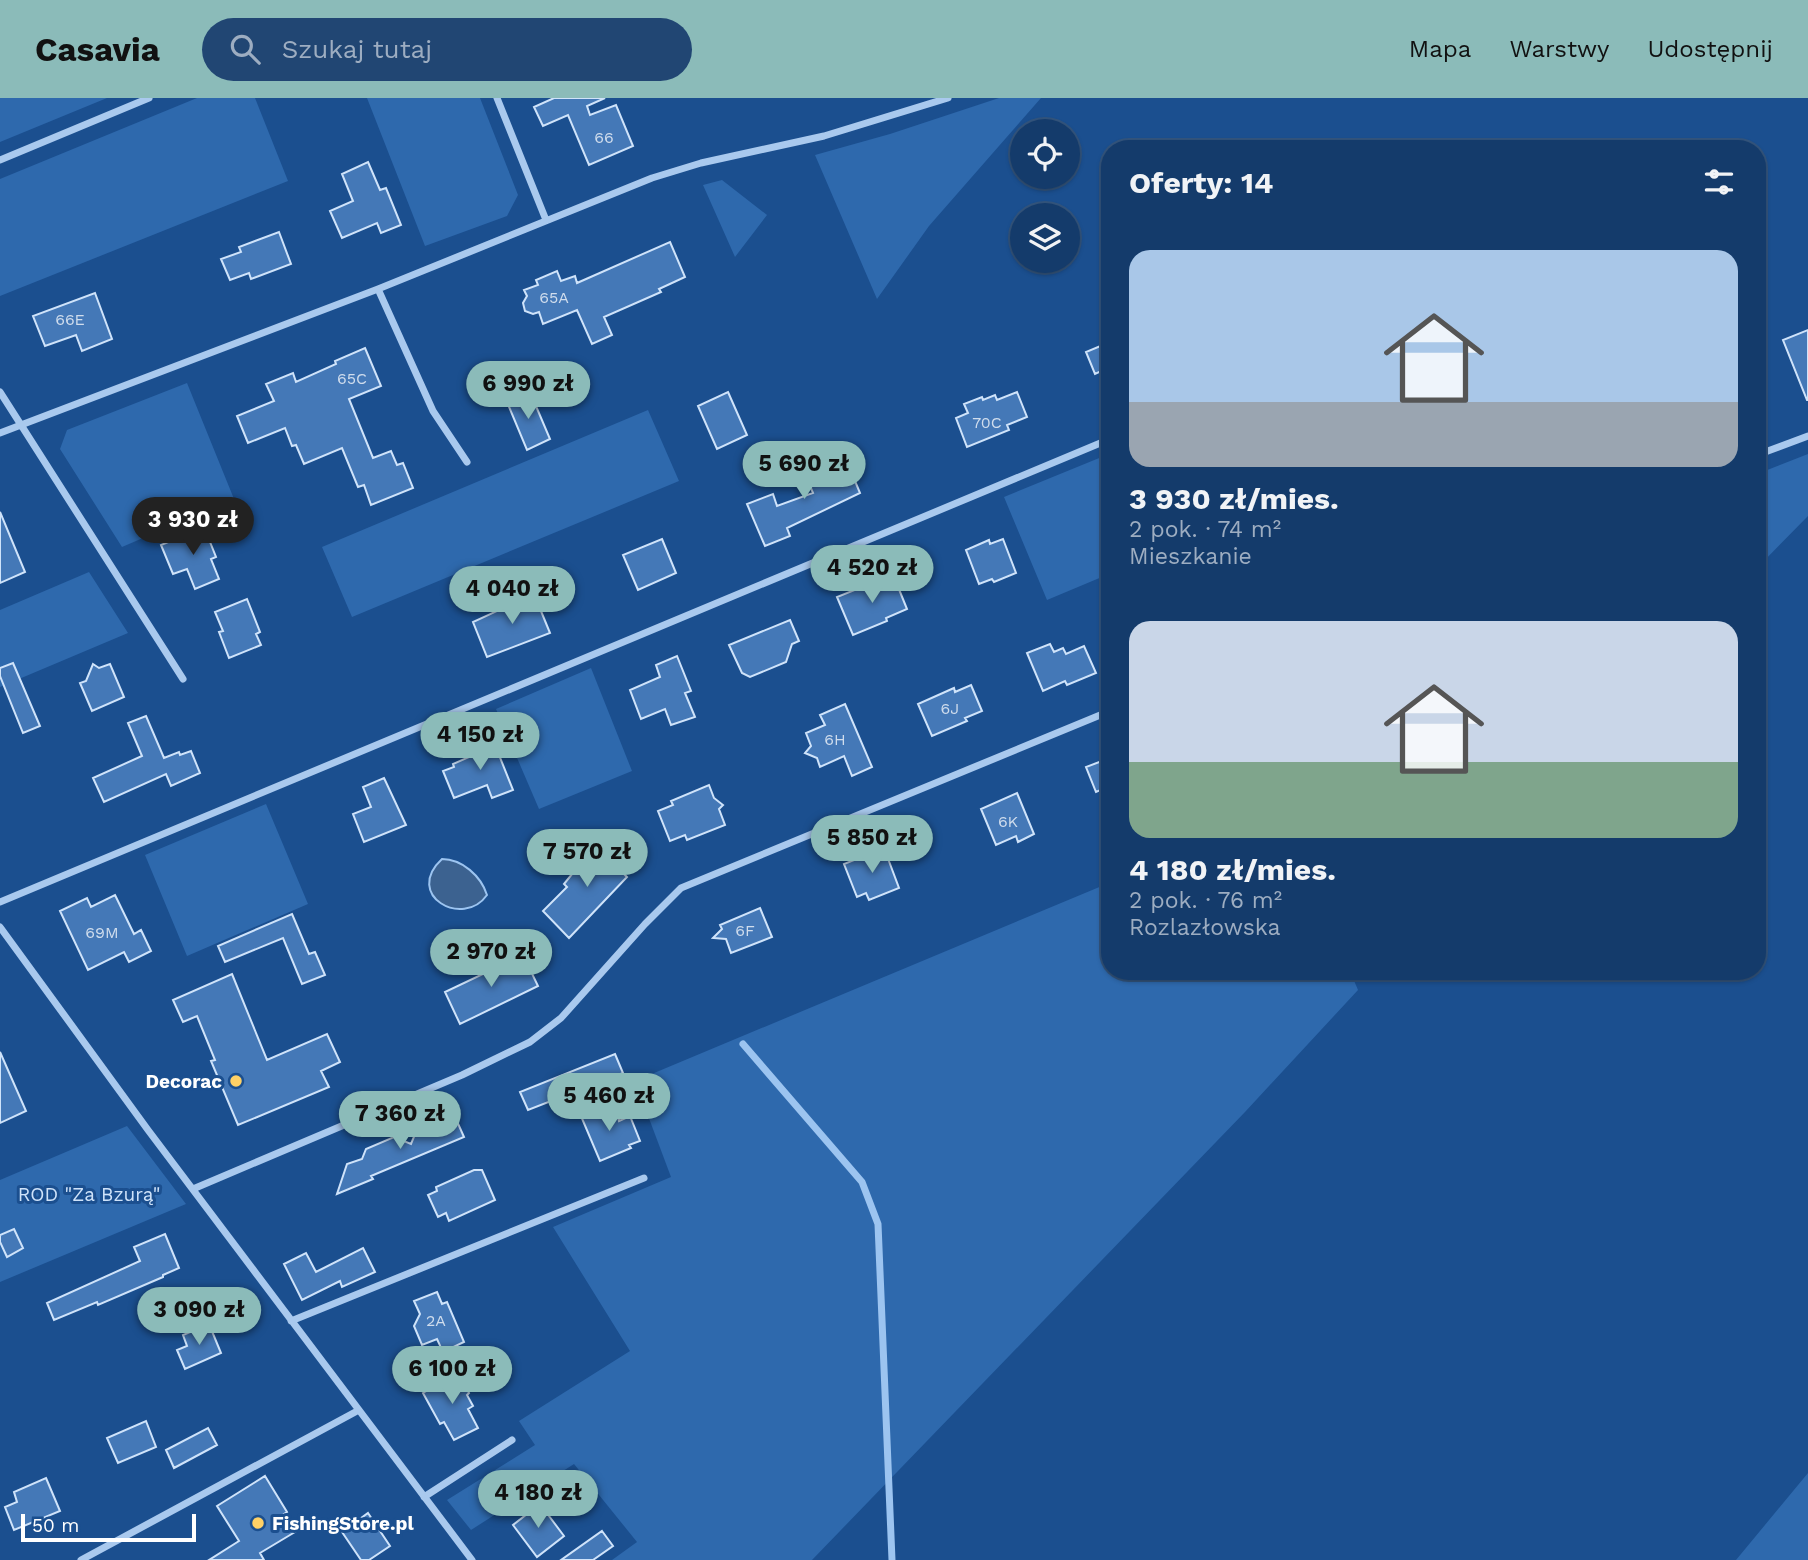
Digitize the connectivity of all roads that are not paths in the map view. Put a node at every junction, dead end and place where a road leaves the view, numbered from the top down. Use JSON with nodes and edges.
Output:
{"nodes":[{"id":1,"x":149,"y":98,"type":"edge"},
{"id":2,"x":497,"y":98,"type":"edge"},
{"id":3,"x":948,"y":98,"type":"edge"},
{"id":4,"x":0,"y":160,"type":"edge"},
{"id":5,"x":547,"y":220,"type":"junction"},
{"id":6,"x":378,"y":289,"type":"junction"},
{"id":7,"x":0,"y":392,"type":"edge"},
{"id":8,"x":22,"y":425,"type":"junction"},
{"id":9,"x":0,"y":433,"type":"edge"},
{"id":10,"x":1808,"y":436,"type":"edge"},
{"id":11,"x":1101,"y":443,"type":"edge"},
{"id":12,"x":1766,"y":452,"type":"edge"},
{"id":13,"x":467,"y":462,"type":"dead end"},
{"id":14,"x":183,"y":679,"type":"dead end"},
{"id":15,"x":1101,"y":715,"type":"edge"},
{"id":16,"x":0,"y":902,"type":"edge"},
{"id":17,"x":0,"y":927,"type":"edge"},
{"id":18,"x":644,"y":1178,"type":"dead end"},
{"id":19,"x":193,"y":1189,"type":"junction"},
{"id":20,"x":292,"y":1321,"type":"junction"},
{"id":21,"x":359,"y":1410,"type":"junction"},
{"id":22,"x":512,"y":1440,"type":"dead end"},
{"id":23,"x":424,"y":1497,"type":"junction"},
{"id":24,"x":81,"y":1560,"type":"edge"},
{"id":25,"x":472,"y":1560,"type":"edge"}],
"edges":[{"from":1,"to":4,"type":"street"},
{"from":2,"to":5,"type":"street"},
{"from":3,"to":5,"type":"street"},
{"from":5,"to":6,"type":"street"},
{"from":6,"to":8,"type":"street"},
{"from":6,"to":13,"type":"street"},
{"from":7,"to":8,"type":"street"},
{"from":8,"to":9,"type":"street"},
{"from":8,"to":14,"type":"street"},
{"from":10,"to":12,"type":"street"},
{"from":11,"to":16,"type":"street"},
{"from":15,"to":19,"type":"street"},
{"from":17,"to":19,"type":"street"},
{"from":18,"to":20,"type":"street"},
{"from":19,"to":20,"type":"street"},
{"from":20,"to":21,"type":"street"},
{"from":21,"to":23,"type":"street"},
{"from":21,"to":24,"type":"street"},
{"from":22,"to":23,"type":"street"},
{"from":23,"to":25,"type":"street"}]}
